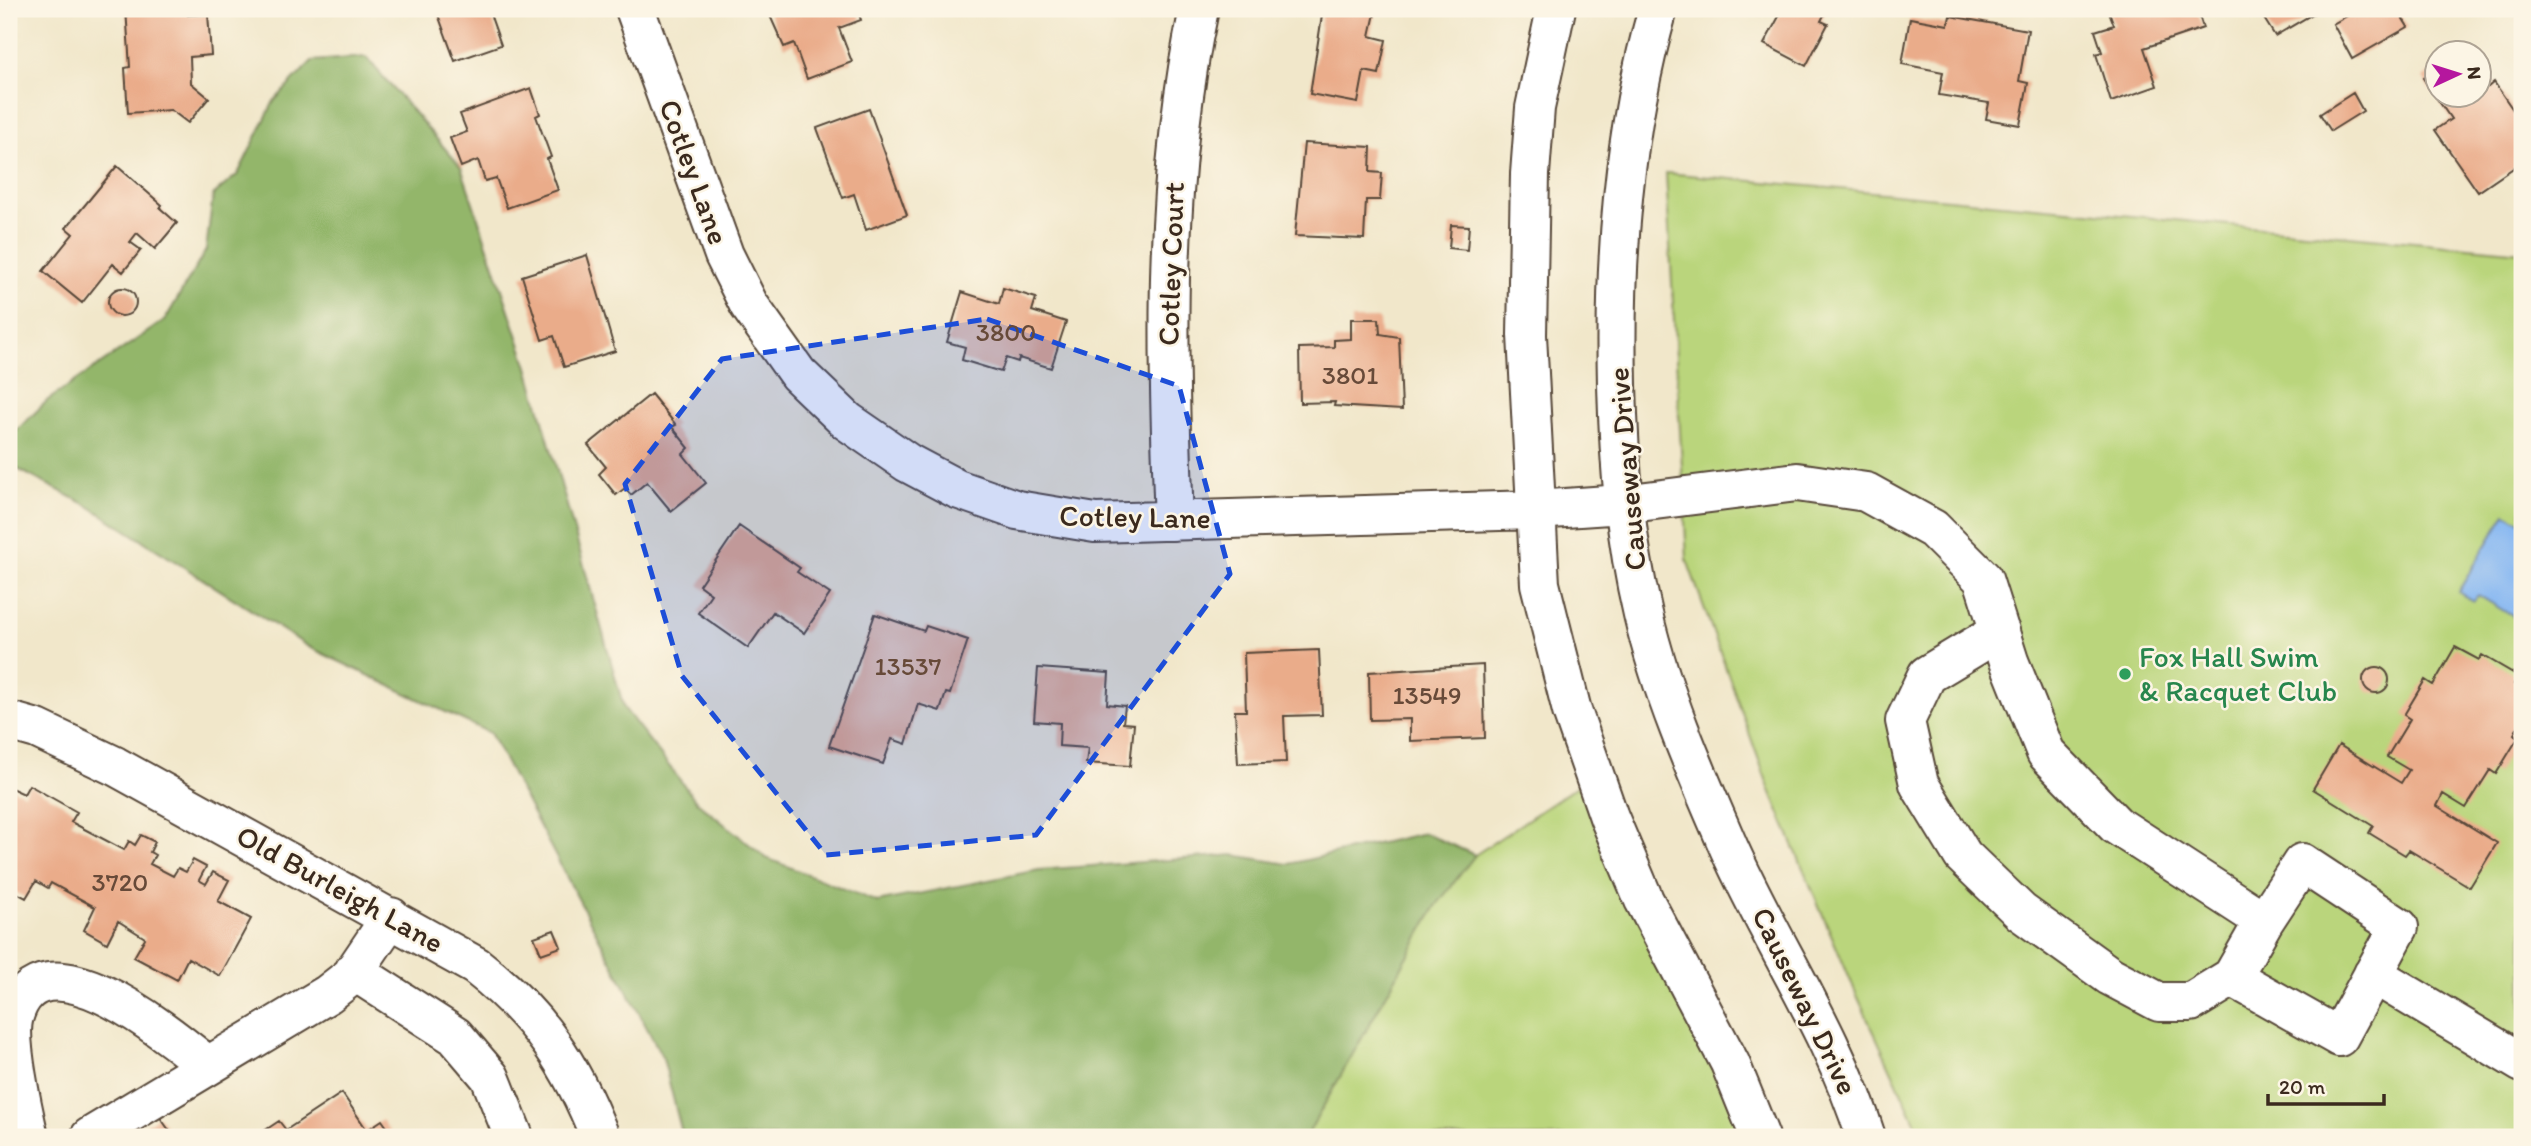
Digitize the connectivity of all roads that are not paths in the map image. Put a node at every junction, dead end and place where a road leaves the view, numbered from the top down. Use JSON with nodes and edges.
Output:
{"nodes":[{"id":1,"x":635,"y":9,"type":"edge"},
{"id":2,"x":1199,"y":9,"type":"edge"},
{"id":3,"x":1556,"y":9,"type":"edge"},
{"id":4,"x":1658,"y":9,"type":"edge"},
{"id":5,"x":1623,"y":504,"type":"junction"},
{"id":6,"x":1536,"y":510,"type":"junction"},
{"id":7,"x":1174,"y":521,"type":"junction"},
{"id":8,"x":2000,"y":631,"type":"junction"},
{"id":9,"x":9,"y":722,"type":"edge"},
{"id":10,"x":391,"y":917,"type":"junction"},
{"id":11,"x":2264,"y":920,"type":"junction"},
{"id":12,"x":354,"y":971,"type":"junction"},
{"id":13,"x":2373,"y":974,"type":"junction"},
{"id":14,"x":2232,"y":977,"type":"junction"},
{"id":15,"x":2522,"y":1063,"type":"edge"},
{"id":16,"x":208,"y":1066,"type":"junction"},
{"id":17,"x":29,"y":1137,"type":"edge"},
{"id":18,"x":90,"y":1137,"type":"edge"},
{"id":19,"x":514,"y":1137,"type":"edge"},
{"id":20,"x":600,"y":1137,"type":"edge"},
{"id":21,"x":1760,"y":1137,"type":"edge"},
{"id":22,"x":1866,"y":1137,"type":"edge"}],
"edges":[{"from":1,"to":7,"type":"street","name":"Cotley Lane"},
{"from":2,"to":7,"type":"street","name":"Cotley Court"},
{"from":3,"to":6,"type":"street"},
{"from":4,"to":5,"type":"street","name":"Causeway Drive"},
{"from":5,"to":6,"type":"street","name":"Cotley Lane"},
{"from":5,"to":8,"type":"street","name":"Cotley Lane"},
{"from":5,"to":22,"type":"street","name":"Causeway Drive"},
{"from":6,"to":7,"type":"street","name":"Cotley Lane"},
{"from":6,"to":21,"type":"street"},
{"from":8,"to":11,"type":"street","name":"Cotley Lane"},
{"from":8,"to":14,"type":"street"},
{"from":9,"to":10,"type":"street","name":"Old Burleigh Lane"},
{"from":10,"to":12,"type":"street"},
{"from":10,"to":20,"type":"street","name":"Old Burleigh Lane"},
{"from":11,"to":13,"type":"street"},
{"from":11,"to":14,"type":"street"},
{"from":12,"to":16,"type":"street"},
{"from":12,"to":19,"type":"street"},
{"from":13,"to":14,"type":"street"},
{"from":13,"to":15,"type":"street"},
{"from":16,"to":17,"type":"street"},
{"from":16,"to":18,"type":"street"}]}
